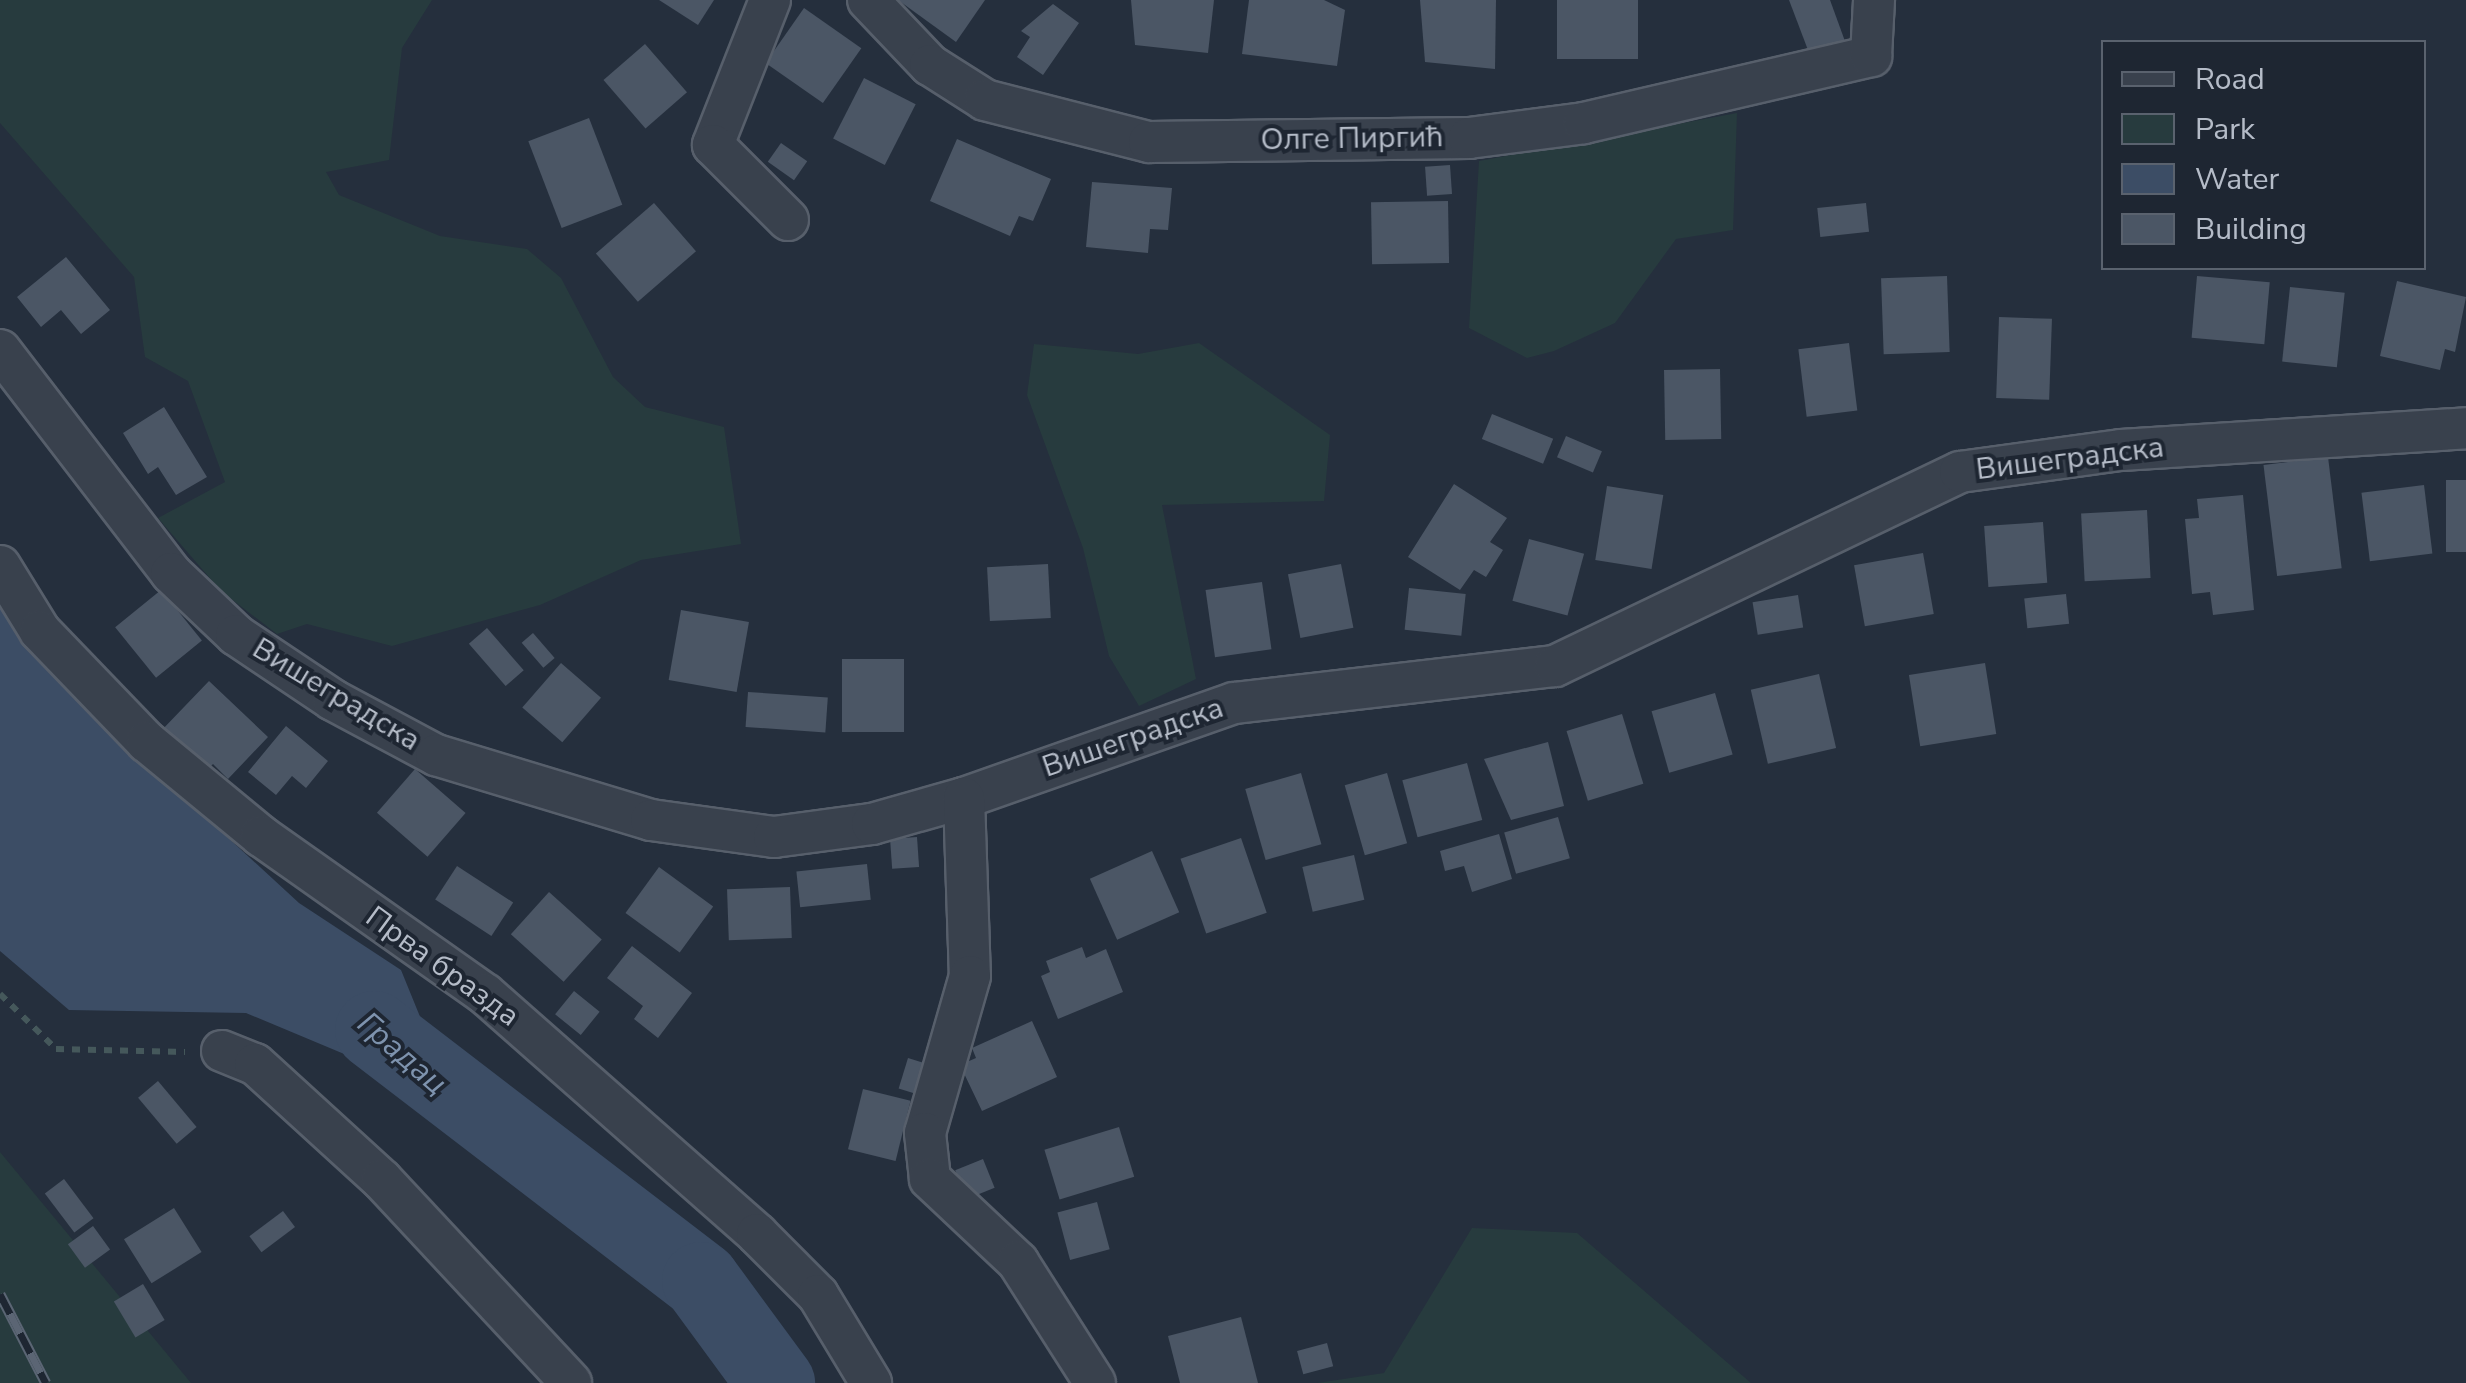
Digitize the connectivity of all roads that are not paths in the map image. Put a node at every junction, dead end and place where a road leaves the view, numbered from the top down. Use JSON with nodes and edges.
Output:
{"nodes":[{"id":1,"x":770,"y":0,"type":"edge"},
{"id":2,"x":868,"y":0,"type":"edge"},
{"id":3,"x":1874,"y":0,"type":"edge"},
{"id":4,"x":788,"y":220,"type":"dead end"},
{"id":5,"x":0,"y":350,"type":"edge"},
{"id":6,"x":2466,"y":428,"type":"edge"},
{"id":7,"x":0,"y":566,"type":"edge"},
{"id":8,"x":964,"y":798,"type":"junction"},
{"id":9,"x":222,"y":1051,"type":"road end"},
{"id":10,"x":571,"y":1383,"type":"edge"},
{"id":11,"x":870,"y":1383,"type":"edge"},
{"id":12,"x":1094,"y":1383,"type":"edge"}],
"edges":[{"from":1,"to":4,"type":"street"},
{"from":2,"to":3,"type":"street","name":"Олге Пиргић"},
{"from":5,"to":8,"type":"street","name":"Вишеградска"},
{"from":6,"to":8,"type":"street","name":"Вишеградска"},
{"from":7,"to":11,"type":"street","name":"Прва бразда"},
{"from":8,"to":12,"type":"street"},
{"from":9,"to":10,"type":"street"}]}
